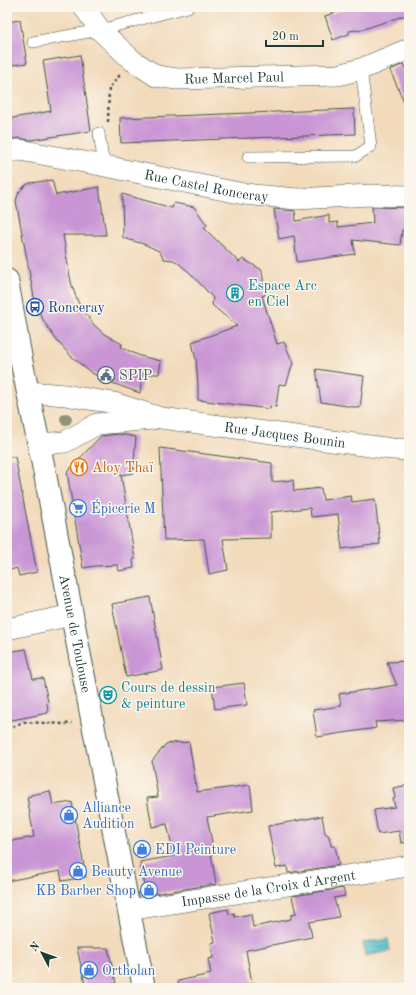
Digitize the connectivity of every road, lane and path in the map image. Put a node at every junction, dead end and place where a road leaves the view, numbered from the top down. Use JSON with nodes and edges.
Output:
{"nodes":[{"id":1,"x":84,"y":7,"type":"edge"},
{"id":2,"x":188,"y":7,"type":"edge"},
{"id":3,"x":100,"y":30,"type":"junction"},
{"id":4,"x":33,"y":42,"type":"dead end"},
{"id":5,"x":409,"y":49,"type":"edge"},
{"id":6,"x":132,"y":60,"type":"junction"},
{"id":7,"x":360,"y":69,"type":"junction"},
{"id":8,"x":99,"y":133,"type":"joint"},
{"id":9,"x":7,"y":152,"type":"edge"},
{"id":10,"x":248,"y":157,"type":"dead end"},
{"id":11,"x":104,"y":166,"type":"junction"},
{"id":12,"x":409,"y":196,"type":"edge"},
{"id":13,"x":7,"y":280,"type":"edge"},
{"id":14,"x":28,"y":392,"type":"junction"},
{"id":15,"x":82,"y":398,"type":"junction"},
{"id":16,"x":161,"y":418,"type":"junction"},
{"id":17,"x":84,"y":431,"type":"junction"},
{"id":18,"x":39,"y":444,"type":"junction"},
{"id":19,"x":409,"y":450,"type":"edge"},
{"id":20,"x":72,"y":615,"type":"junction"},
{"id":21,"x":7,"y":629,"type":"edge"},
{"id":22,"x":92,"y":719,"type":"junction"},
{"id":23,"x":7,"y":729,"type":"edge"},
{"id":24,"x":409,"y":866,"type":"edge"},
{"id":25,"x":128,"y":910,"type":"junction"},
{"id":26,"x":144,"y":988,"type":"edge"}],
"edges":[{"from":1,"to":3,"type":"street","name":"Rue Marcel Paul"},
{"from":2,"to":3,"type":"lane"},
{"from":3,"to":4,"type":"lane"},
{"from":3,"to":6,"type":"street","name":"Rue Marcel Paul"},
{"from":5,"to":7,"type":"street","name":"Rue Marcel Paul"},
{"from":6,"to":7,"type":"street","name":"Rue Marcel Paul"},
{"from":6,"to":8,"type":"path"},
{"from":7,"to":10,"type":"lane"},
{"from":8,"to":11,"type":"lane"},
{"from":9,"to":11,"type":"street","name":"Rue Castel Ronceray"},
{"from":11,"to":12,"type":"street","name":"Rue Castel Ronceray"},
{"from":13,"to":14,"type":"main road","name":"Avenue de Toulouse"},
{"from":14,"to":15,"type":"street","name":"Rue Jacques Bounin"},
{"from":14,"to":18,"type":"main road","name":"Avenue de Toulouse"},
{"from":15,"to":16,"type":"street","name":"Rue Jacques Bounin"},
{"from":15,"to":17,"type":"street"},
{"from":16,"to":17,"type":"street","name":"Rue Jacques Bounin"},
{"from":16,"to":19,"type":"street","name":"Rue Jacques Bounin"},
{"from":17,"to":18,"type":"street","name":"Rue Jacques Bounin"},
{"from":18,"to":20,"type":"main road","name":"Avenue de Toulouse"},
{"from":20,"to":21,"type":"street"},
{"from":20,"to":22,"type":"main road","name":"Avenue de Toulouse"},
{"from":22,"to":23,"type":"path"},
{"from":22,"to":25,"type":"main road","name":"Avenue de Toulouse"},
{"from":24,"to":25,"type":"street","name":"Impasse de la Croix d'Argent"},
{"from":25,"to":26,"type":"main road","name":"Avenue de Toulouse"}]}
